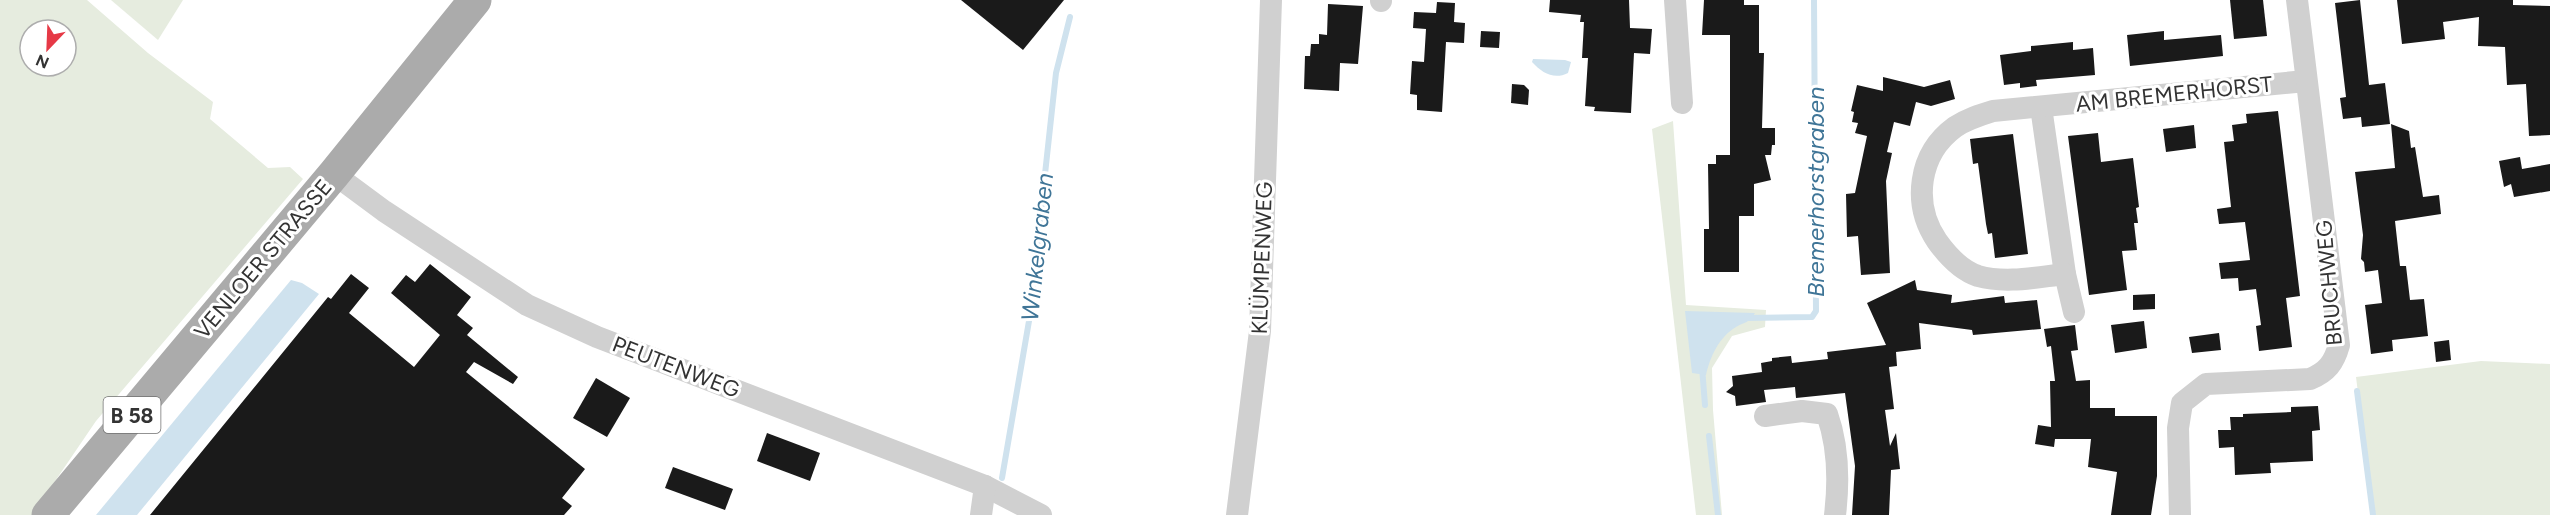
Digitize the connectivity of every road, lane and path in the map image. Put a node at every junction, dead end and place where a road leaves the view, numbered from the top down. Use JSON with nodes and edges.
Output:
{"nodes":[{"id":1,"x":475,"y":0,"type":"edge"},
{"id":2,"x":1271,"y":0,"type":"edge"},
{"id":3,"x":1676,"y":0,"type":"edge"},
{"id":4,"x":2297,"y":0,"type":"edge"},
{"id":5,"x":2306,"y":81,"type":"junction"},
{"id":6,"x":1682,"y":103,"type":"dead end"},
{"id":7,"x":2041,"y":107,"type":"junction"},
{"id":8,"x":334,"y":174,"type":"junction"},
{"id":9,"x":2065,"y":274,"type":"junction"},
{"id":10,"x":2074,"y":312,"type":"dead end"},
{"id":11,"x":1765,"y":416,"type":"dead end"},
{"id":12,"x":985,"y":486,"type":"junction"},
{"id":13,"x":48,"y":515,"type":"edge"},
{"id":14,"x":981,"y":515,"type":"edge"},
{"id":15,"x":1041,"y":515,"type":"edge"},
{"id":16,"x":1237,"y":515,"type":"edge"},
{"id":17,"x":1834,"y":515,"type":"edge"},
{"id":18,"x":2180,"y":515,"type":"edge"}],
"edges":[{"from":1,"to":8,"type":"main road","name":"VENLOER STRASSE","number":"B 58"},
{"from":2,"to":16,"type":"street","name":"KLÜMPENWEG"},
{"from":3,"to":6,"type":"street"},
{"from":4,"to":5,"type":"street","name":"BRUCHWEG"},
{"from":5,"to":7,"type":"street","name":"AM BREMERHORST"},
{"from":5,"to":18,"type":"street","name":"BRUCHWEG"},
{"from":7,"to":9,"type":"street"},
{"from":7,"to":9,"type":"street","name":"AM BREMERHORST"},
{"from":8,"to":12,"type":"street","name":"PEUTENWEG"},
{"from":8,"to":13,"type":"main road","name":"VENLOER STRASSE","number":"B 58"},
{"from":9,"to":10,"type":"street"},
{"from":11,"to":17,"type":"street"},
{"from":12,"to":14,"type":"street"},
{"from":12,"to":15,"type":"street","name":"PEUTENWEG"}]}
